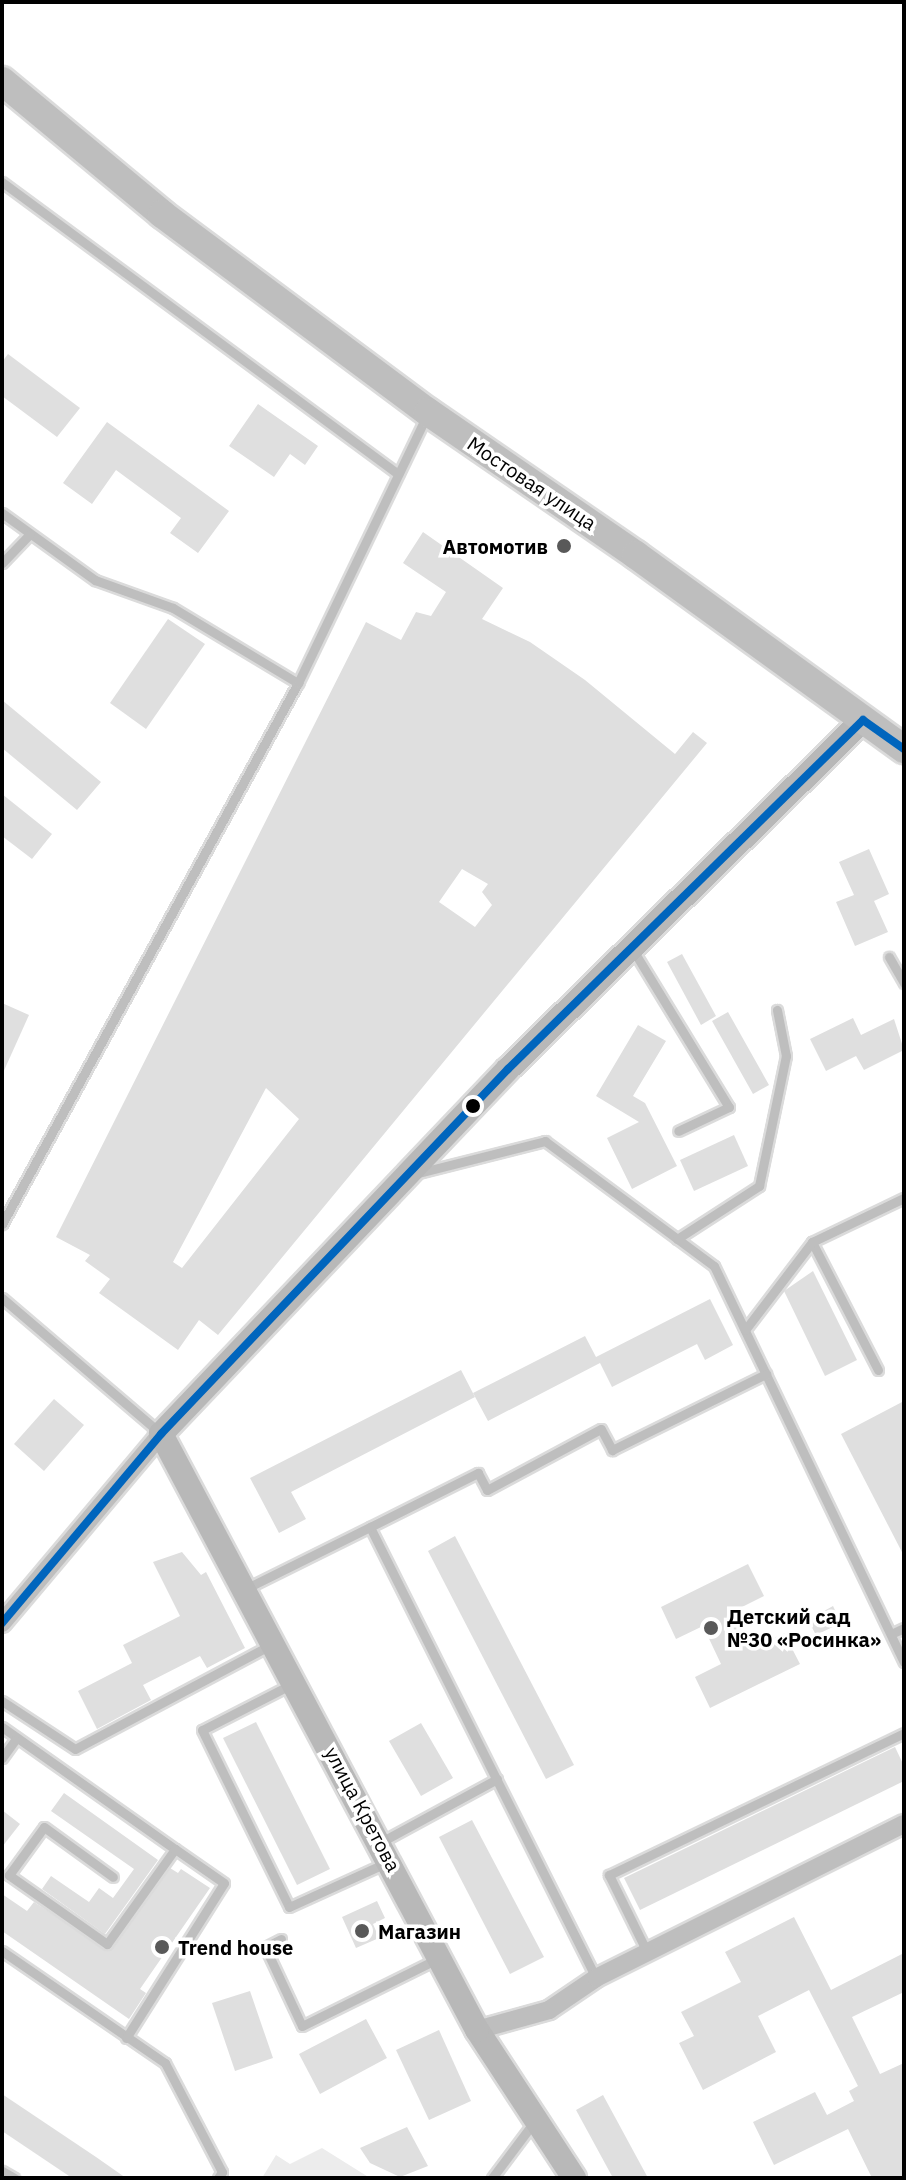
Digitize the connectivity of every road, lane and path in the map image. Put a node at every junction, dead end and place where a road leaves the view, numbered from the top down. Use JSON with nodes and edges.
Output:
{"nodes":[{"id":1,"x":2,"y":81,"type":"edge"},
{"id":2,"x":2,"y":182,"type":"edge"},
{"id":3,"x":428,"y":412,"type":"junction"},
{"id":4,"x":398,"y":474,"type":"junction"},
{"id":5,"x":2,"y":513,"type":"edge"},
{"id":6,"x":30,"y":534,"type":"junction"},
{"id":7,"x":2,"y":563,"type":"edge"},
{"id":8,"x":298,"y":683,"type":"junction"},
{"id":9,"x":863,"y":720,"type":"junction"},
{"id":10,"x":904,"y":749,"type":"edge"},
{"id":11,"x":631,"y":947,"type":"junction"},
{"id":12,"x":889,"y":957,"type":"dead end"},
{"id":13,"x":904,"y":983,"type":"edge"},
{"id":14,"x":777,"y":1010,"type":"dead end"},
{"id":15,"x":678,"y":1131,"type":"dead end"},
{"id":16,"x":409,"y":1176,"type":"junction"},
{"id":17,"x":904,"y":1198,"type":"edge"},
{"id":18,"x":2,"y":1224,"type":"edge"},
{"id":19,"x":677,"y":1239,"type":"junction"},
{"id":20,"x":812,"y":1242,"type":"junction"},
{"id":21,"x":2,"y":1298,"type":"edge"},
{"id":22,"x":745,"y":1330,"type":"junction"},
{"id":23,"x":878,"y":1370,"type":"dead end"},
{"id":24,"x":766,"y":1374,"type":"junction"},
{"id":25,"x":161,"y":1434,"type":"junction"},
{"id":26,"x":370,"y":1527,"type":"junction"},
{"id":27,"x":245,"y":1589,"type":"junction"},
{"id":28,"x":2,"y":1623,"type":"edge"},
{"id":29,"x":904,"y":1628,"type":"edge"},
{"id":30,"x":891,"y":1634,"type":"junction"},
{"id":31,"x":275,"y":1643,"type":"junction"},
{"id":32,"x":904,"y":1662,"type":"edge"},
{"id":33,"x":296,"y":1682,"type":"junction"},
{"id":34,"x":2,"y":1701,"type":"edge"},
{"id":35,"x":2,"y":1727,"type":"edge"},
{"id":36,"x":904,"y":1733,"type":"edge"},
{"id":37,"x":15,"y":1740,"type":"junction"},
{"id":38,"x":2,"y":1758,"type":"edge"},
{"id":39,"x":497,"y":1779,"type":"junction"},
{"id":40,"x":904,"y":1824,"type":"edge"},
{"id":41,"x":175,"y":1849,"type":"junction"},
{"id":42,"x":386,"y":1851,"type":"junction"},
{"id":43,"x":113,"y":1877,"type":"dead end"},
{"id":44,"x":281,"y":1939,"type":"dead end"},
{"id":45,"x":2,"y":1951,"type":"edge"},
{"id":46,"x":647,"y":1952,"type":"junction"},
{"id":47,"x":440,"y":1957,"type":"junction"},
{"id":48,"x":596,"y":1978,"type":"junction"},
{"id":49,"x":477,"y":2030,"type":"junction"},
{"id":50,"x":126,"y":2038,"type":"junction"},
{"id":51,"x":534,"y":2122,"type":"junction"},
{"id":52,"x":2,"y":2171,"type":"edge"},
{"id":53,"x":14,"y":2178,"type":"edge"},
{"id":54,"x":218,"y":2178,"type":"edge"},
{"id":55,"x":492,"y":2178,"type":"edge"},
{"id":56,"x":574,"y":2178,"type":"edge"}],
"edges":[{"from":1,"to":3,"type":"main road","name":"Мостовая улица"},
{"from":2,"to":4,"type":"lane"},
{"from":3,"to":4,"type":"lane"},
{"from":3,"to":9,"type":"main road","name":"Мостовая улица"},
{"from":4,"to":8,"type":"lane"},
{"from":5,"to":6,"type":"lane"},
{"from":6,"to":7,"type":"lane"},
{"from":6,"to":8,"type":"lane"},
{"from":8,"to":18,"type":"lane"},
{"from":9,"to":10,"type":"main road","name":"Мостовая улица"},
{"from":9,"to":11,"type":"street"},
{"from":11,"to":15,"type":"lane"},
{"from":11,"to":16,"type":"street"},
{"from":12,"to":13,"type":"lane"},
{"from":14,"to":19,"type":"lane"},
{"from":16,"to":19,"type":"lane"},
{"from":16,"to":25,"type":"street"},
{"from":17,"to":20,"type":"lane"},
{"from":19,"to":22,"type":"lane"},
{"from":20,"to":22,"type":"lane"},
{"from":20,"to":23,"type":"lane"},
{"from":21,"to":25,"type":"lane"},
{"from":22,"to":24,"type":"lane"},
{"from":24,"to":26,"type":"lane"},
{"from":24,"to":30,"type":"lane"},
{"from":25,"to":27,"type":"street","name":"улица Кретова"},
{"from":25,"to":28,"type":"street"},
{"from":26,"to":27,"type":"lane"},
{"from":26,"to":39,"type":"lane"},
{"from":27,"to":31,"type":"street","name":"улица Кретова"},
{"from":29,"to":30,"type":"lane"},
{"from":30,"to":32,"type":"lane"},
{"from":31,"to":33,"type":"street","name":"улица Кретова"},
{"from":31,"to":34,"type":"lane"},
{"from":33,"to":42,"type":"street","name":"улица Кретова"},
{"from":33,"to":42,"type":"lane"},
{"from":35,"to":37,"type":"lane"},
{"from":36,"to":46,"type":"lane"},
{"from":37,"to":38,"type":"lane"},
{"from":37,"to":41,"type":"lane"},
{"from":39,"to":42,"type":"lane"},
{"from":39,"to":48,"type":"lane"},
{"from":40,"to":46,"type":"street"},
{"from":41,"to":43,"type":"lane"},
{"from":41,"to":50,"type":"lane"},
{"from":42,"to":47,"type":"street","name":"улица Кретова"},
{"from":44,"to":47,"type":"lane"},
{"from":45,"to":50,"type":"lane"},
{"from":46,"to":48,"type":"street"},
{"from":47,"to":49,"type":"street","name":"улица Кретова"},
{"from":48,"to":49,"type":"street"},
{"from":49,"to":51,"type":"street","name":"улица Кретова"},
{"from":50,"to":54,"type":"lane"},
{"from":51,"to":55,"type":"lane"},
{"from":51,"to":56,"type":"street","name":"улица Кретова"},
{"from":52,"to":53,"type":"lane"}]}
